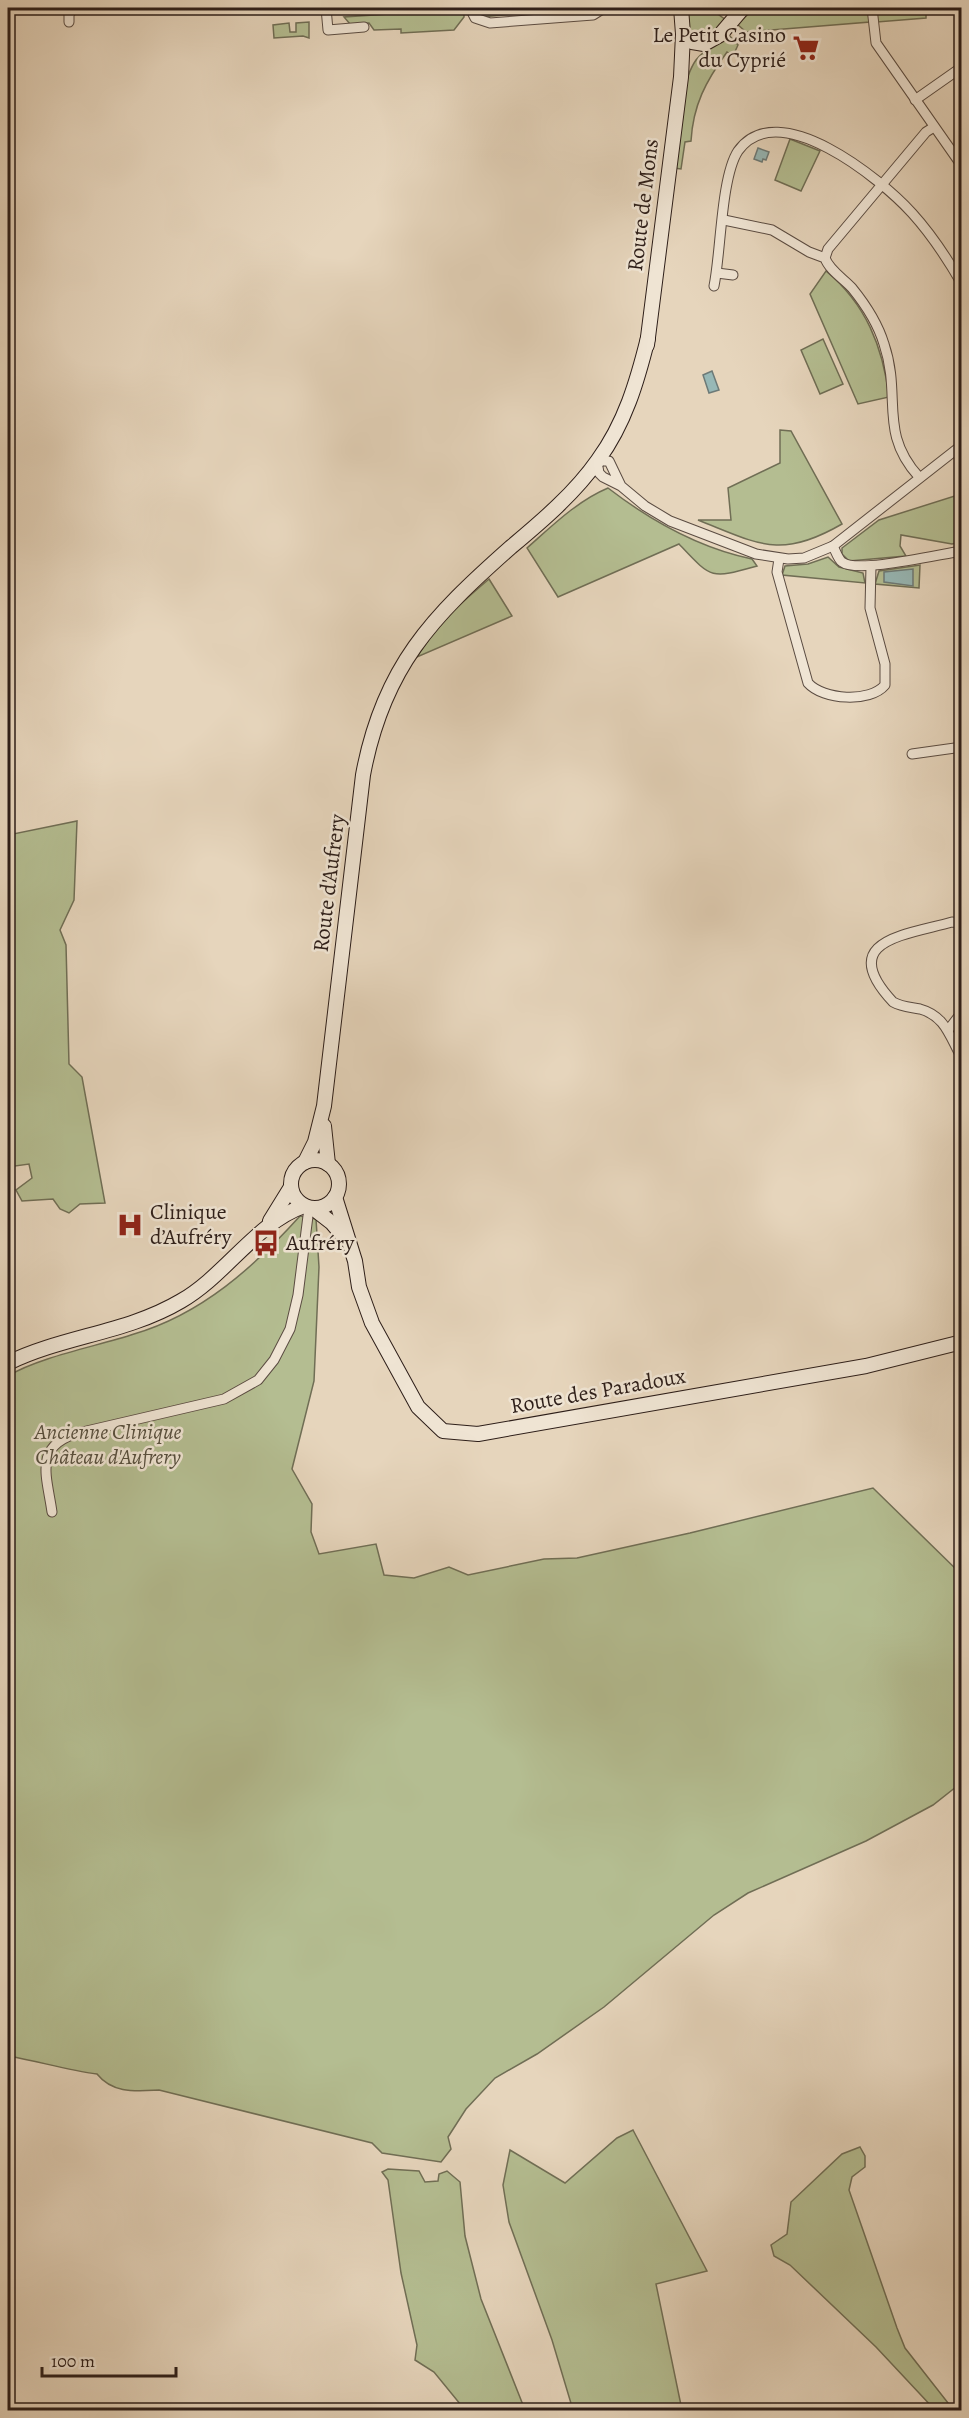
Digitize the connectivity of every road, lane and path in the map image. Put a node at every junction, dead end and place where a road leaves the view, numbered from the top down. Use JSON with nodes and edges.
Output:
{"nodes":[{"id":1,"x":74,"y":8,"type":"edge"},
{"id":2,"x":326,"y":8,"type":"edge"},
{"id":3,"x":470,"y":8,"type":"edge"},
{"id":4,"x":604,"y":8,"type":"edge"},
{"id":5,"x":681,"y":8,"type":"edge"},
{"id":6,"x":743,"y":8,"type":"edge"},
{"id":7,"x":758,"y":8,"type":"edge"},
{"id":8,"x":872,"y":8,"type":"edge"},
{"id":9,"x":69,"y":22,"type":"dead end"},
{"id":10,"x":364,"y":27,"type":"dead end"},
{"id":11,"x":683,"y":34,"type":"junction"},
{"id":12,"x":704,"y":44,"type":"junction"},
{"id":13,"x":962,"y":68,"type":"edge"},
{"id":14,"x":681,"y":77,"type":"junction"},
{"id":15,"x":915,"y":100,"type":"junction"},
{"id":16,"x":934,"y":127,"type":"junction"},
{"id":17,"x":962,"y":166,"type":"edge"},
{"id":18,"x":881,"y":185,"type":"junction"},
{"id":19,"x":724,"y":220,"type":"junction"},
{"id":20,"x":825,"y":258,"type":"junction"},
{"id":21,"x":717,"y":273,"type":"junction"},
{"id":22,"x":733,"y":275,"type":"dead end"},
{"id":23,"x":962,"y":284,"type":"edge"},
{"id":24,"x":714,"y":286,"type":"dead end"},
{"id":25,"x":962,"y":445,"type":"edge"},
{"id":26,"x":602,"y":465,"type":"junction"},
{"id":27,"x":919,"y":477,"type":"junction"},
{"id":28,"x":621,"y":486,"type":"junction"},
{"id":29,"x":833,"y":546,"type":"junction"},
{"id":30,"x":962,"y":550,"type":"edge"},
{"id":31,"x":778,"y":559,"type":"junction"},
{"id":32,"x":871,"y":566,"type":"junction"},
{"id":33,"x":399,"y":670,"type":"joint"},
{"id":34,"x":962,"y":747,"type":"edge"},
{"id":35,"x":912,"y":754,"type":"dead end"},
{"id":36,"x":962,"y":923,"type":"edge"},
{"id":37,"x":962,"y":1012,"type":"edge"},
{"id":38,"x":949,"y":1029,"type":"junction"},
{"id":39,"x":962,"y":1058,"type":"edge"},
{"id":40,"x":324,"y":1106,"type":"junction"},
{"id":41,"x":305,"y":1162,"type":"junction"},
{"id":42,"x":328,"y":1164,"type":"junction"},
{"id":43,"x":291,"y":1187,"type":"junction"},
{"id":44,"x":335,"y":1197,"type":"junction"},
{"id":45,"x":309,"y":1208,"type":"junction"},
{"id":46,"x":259,"y":1236,"type":"junction"},
{"id":47,"x":352,"y":1251,"type":"junction"},
{"id":48,"x":962,"y":1341,"type":"edge"},
{"id":49,"x":8,"y":1363,"type":"edge"},
{"id":50,"x":52,"y":1512,"type":"dead end"}],
"edges":[{"from":1,"to":9,"type":"street"},
{"from":2,"to":10,"type":"street"},
{"from":3,"to":4,"type":"street"},
{"from":5,"to":11,"type":"main road","name":"Route de Mons"},
{"from":6,"to":7,"type":"street"},
{"from":6,"to":12,"type":"main road","name":"Route de Mons"},
{"from":8,"to":15,"type":"street"},
{"from":11,"to":12,"type":"main road"},
{"from":11,"to":14,"type":"main road","name":"Route de Mons"},
{"from":12,"to":14,"type":"main road","name":"Route de Mons"},
{"from":13,"to":15,"type":"street"},
{"from":14,"to":26,"type":"main road","name":"Route de Mons"},
{"from":15,"to":16,"type":"street"},
{"from":16,"to":17,"type":"street"},
{"from":16,"to":18,"type":"street"},
{"from":18,"to":19,"type":"street"},
{"from":18,"to":20,"type":"street"},
{"from":18,"to":23,"type":"street"},
{"from":19,"to":20,"type":"street"},
{"from":19,"to":21,"type":"street"},
{"from":20,"to":27,"type":"street"},
{"from":21,"to":22,"type":"street"},
{"from":21,"to":24,"type":"street"},
{"from":25,"to":27,"type":"street"},
{"from":26,"to":28,"type":"street"},
{"from":26,"to":28,"type":"street"},
{"from":26,"to":33,"type":"main road","name":"Route de Mons"},
{"from":27,"to":29,"type":"street"},
{"from":28,"to":31,"type":"street"},
{"from":29,"to":31,"type":"street"},
{"from":29,"to":32,"type":"street"},
{"from":30,"to":32,"type":"street"},
{"from":31,"to":32,"type":"street"},
{"from":33,"to":40,"type":"main road","name":"Route d'Aufrery"},
{"from":34,"to":35,"type":"street"},
{"from":36,"to":38,"type":"street"},
{"from":37,"to":38,"type":"street"},
{"from":38,"to":39,"type":"street"},
{"from":40,"to":41,"type":"main road","name":"Route d'Aufrery"},
{"from":40,"to":42,"type":"main road","name":"Route d'Aufrery"},
{"from":41,"to":42,"type":"main road"},
{"from":41,"to":43,"type":"main road"},
{"from":42,"to":44,"type":"main road"},
{"from":43,"to":45,"type":"main road"},
{"from":43,"to":46,"type":"main road"},
{"from":44,"to":45,"type":"main road"},
{"from":44,"to":47,"type":"main road","name":"Route des Paradoux"},
{"from":45,"to":46,"type":"main road"},
{"from":45,"to":47,"type":"main road"},
{"from":45,"to":50,"type":"street"},
{"from":46,"to":49,"type":"main road"},
{"from":47,"to":48,"type":"main road","name":"Route des Paradoux"}]}
